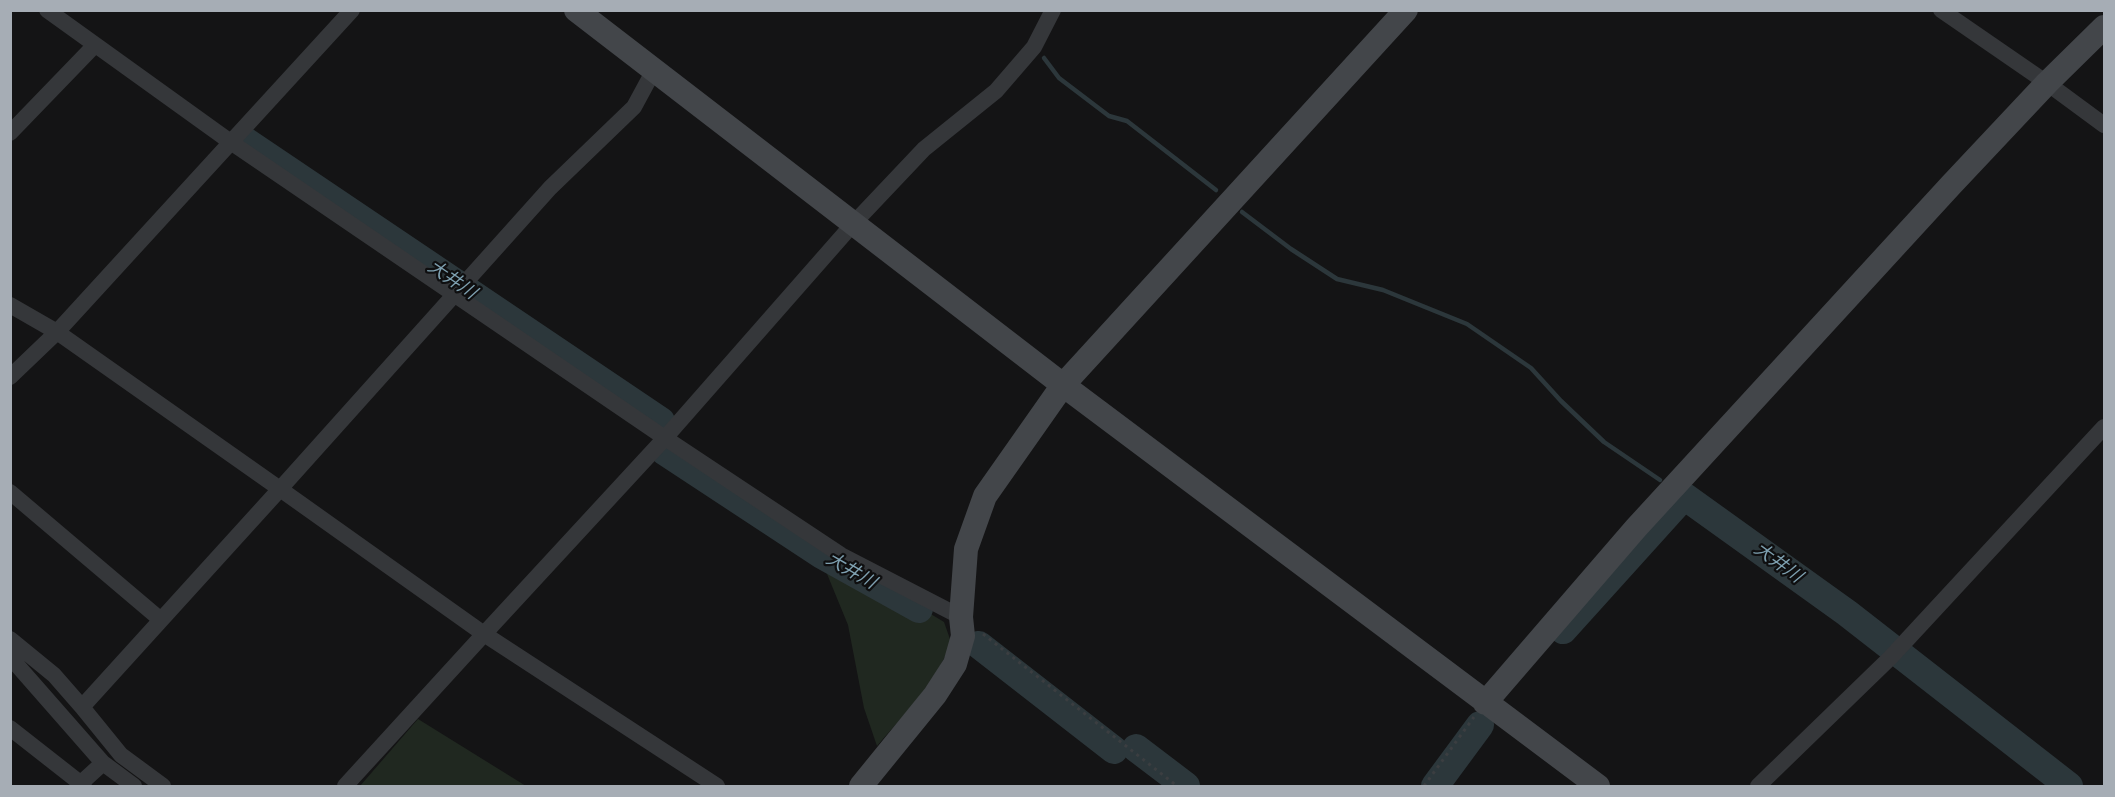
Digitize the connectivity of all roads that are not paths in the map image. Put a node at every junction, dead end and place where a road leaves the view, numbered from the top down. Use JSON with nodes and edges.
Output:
{"nodes":[{"id":1,"x":47,"y":10,"type":"edge"},
{"id":2,"x":352,"y":10,"type":"edge"},
{"id":3,"x":576,"y":10,"type":"edge"},
{"id":4,"x":1053,"y":10,"type":"edge"},
{"id":5,"x":1406,"y":10,"type":"edge"},
{"id":6,"x":1941,"y":10,"type":"edge"},
{"id":7,"x":2104,"y":27,"type":"edge"},
{"id":8,"x":95,"y":45,"type":"junction"},
{"id":9,"x":654,"y":70,"type":"junction"},
{"id":10,"x":2047,"y":83,"type":"junction"},
{"id":11,"x":2104,"y":125,"type":"edge"},
{"id":12,"x":10,"y":133,"type":"edge"},
{"id":13,"x":232,"y":143,"type":"junction"},
{"id":14,"x":853,"y":224,"type":"junction"},
{"id":15,"x":453,"y":295,"type":"junction"},
{"id":16,"x":10,"y":305,"type":"edge"},
{"id":17,"x":57,"y":332,"type":"junction"},
{"id":18,"x":10,"y":377,"type":"edge"},
{"id":19,"x":1063,"y":385,"type":"junction"},
{"id":20,"x":2104,"y":427,"type":"edge"},
{"id":21,"x":664,"y":438,"type":"junction"},
{"id":22,"x":280,"y":489,"type":"junction"},
{"id":23,"x":10,"y":492,"type":"edge"},
{"id":24,"x":961,"y":617,"type":"junction"},
{"id":25,"x":161,"y":620,"type":"junction"},
{"id":26,"x":484,"y":634,"type":"junction"},
{"id":27,"x":10,"y":639,"type":"edge"},
{"id":28,"x":10,"y":657,"type":"edge"},
{"id":29,"x":1485,"y":703,"type":"junction"},
{"id":30,"x":82,"y":707,"type":"junction"},
{"id":31,"x":10,"y":728,"type":"edge"},
{"id":32,"x":103,"y":764,"type":"junction"},
{"id":33,"x":82,"y":785,"type":"edge"},
{"id":34,"x":134,"y":786,"type":"edge"},
{"id":35,"x":163,"y":786,"type":"edge"},
{"id":36,"x":345,"y":786,"type":"edge"},
{"id":37,"x":717,"y":786,"type":"edge"},
{"id":38,"x":861,"y":786,"type":"edge"},
{"id":39,"x":1598,"y":786,"type":"edge"},
{"id":40,"x":1758,"y":786,"type":"edge"}],
"edges":[{"from":1,"to":8,"type":"street"},
{"from":2,"to":13,"type":"street"},
{"from":3,"to":9,"type":"street"},
{"from":4,"to":14,"type":"street"},
{"from":5,"to":19,"type":"street"},
{"from":6,"to":10,"type":"street"},
{"from":7,"to":10,"type":"street"},
{"from":8,"to":12,"type":"street"},
{"from":8,"to":13,"type":"street"},
{"from":9,"to":14,"type":"street"},
{"from":9,"to":15,"type":"street"},
{"from":10,"to":11,"type":"street"},
{"from":10,"to":29,"type":"street"},
{"from":13,"to":15,"type":"street"},
{"from":13,"to":17,"type":"street"},
{"from":14,"to":19,"type":"street"},
{"from":14,"to":21,"type":"street"},
{"from":15,"to":21,"type":"street"},
{"from":15,"to":22,"type":"street"},
{"from":16,"to":17,"type":"street"},
{"from":17,"to":18,"type":"street"},
{"from":17,"to":22,"type":"street"},
{"from":19,"to":24,"type":"street"},
{"from":19,"to":29,"type":"street"},
{"from":20,"to":40,"type":"street"},
{"from":21,"to":24,"type":"street"},
{"from":21,"to":26,"type":"street"},
{"from":22,"to":25,"type":"street"},
{"from":22,"to":26,"type":"street"},
{"from":23,"to":25,"type":"street"},
{"from":24,"to":38,"type":"street"},
{"from":25,"to":30,"type":"street"},
{"from":26,"to":36,"type":"street"},
{"from":26,"to":37,"type":"street"},
{"from":27,"to":30,"type":"street"},
{"from":28,"to":32,"type":"street"},
{"from":29,"to":39,"type":"street"},
{"from":30,"to":35,"type":"street"},
{"from":31,"to":33,"type":"street"},
{"from":32,"to":33,"type":"street"},
{"from":32,"to":34,"type":"street"}]}
